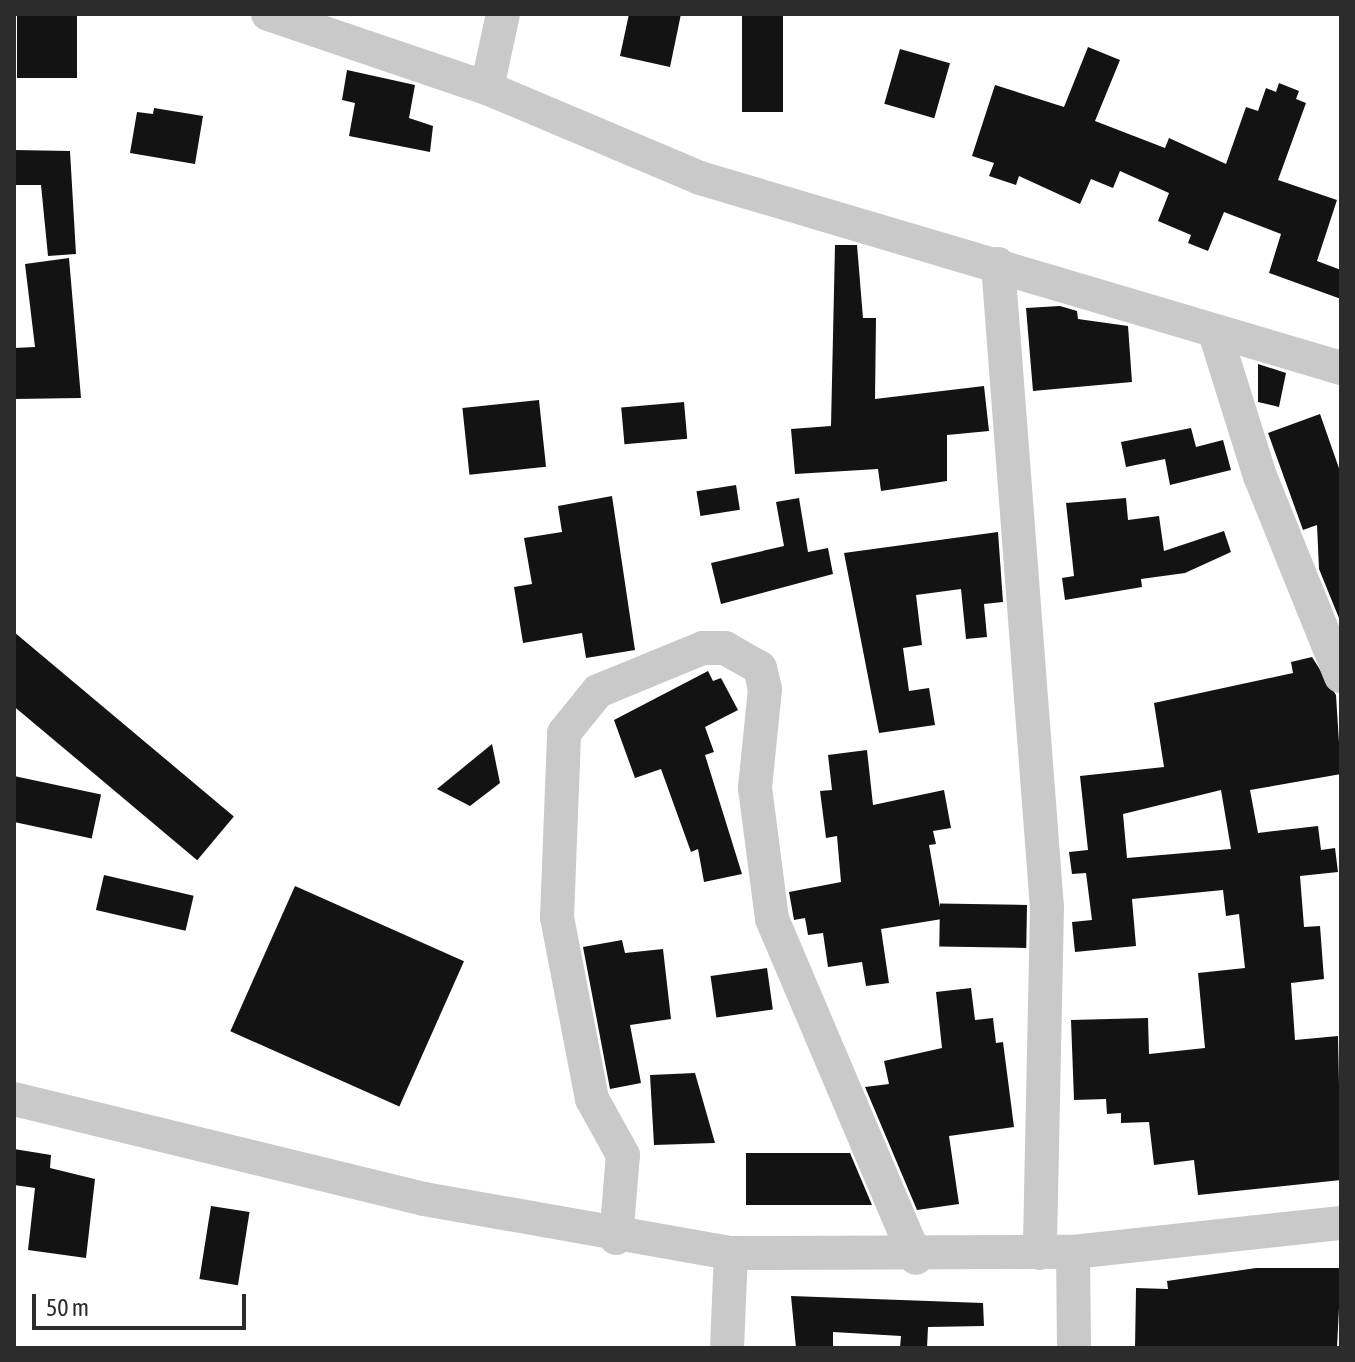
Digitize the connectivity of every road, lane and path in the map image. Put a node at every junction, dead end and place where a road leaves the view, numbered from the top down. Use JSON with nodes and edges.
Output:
{"nodes":[{"id":1,"x":268,"y":14,"type":"edge"},
{"id":2,"x":503,"y":14,"type":"edge"},
{"id":3,"x":487,"y":88,"type":"junction"},
{"id":4,"x":998,"y":264,"type":"junction"},
{"id":5,"x":1216,"y":336,"type":"junction"},
{"id":6,"x":1341,"y":368,"type":"edge"},
{"id":7,"x":1341,"y":676,"type":"edge"},
{"id":8,"x":14,"y":1099,"type":"edge"},
{"id":9,"x":1341,"y":1223,"type":"edge"},
{"id":10,"x":616,"y":1238,"type":"junction"},
{"id":11,"x":1073,"y":1252,"type":"junction"},
{"id":12,"x":731,"y":1253,"type":"junction"},
{"id":13,"x":1040,"y":1253,"type":"junction"},
{"id":14,"x":916,"y":1258,"type":"junction"},
{"id":15,"x":727,"y":1348,"type":"edge"},
{"id":16,"x":1074,"y":1348,"type":"edge"}],
"edges":[{"from":1,"to":3,"type":"street"},
{"from":2,"to":3,"type":"street"},
{"from":3,"to":4,"type":"street"},
{"from":4,"to":5,"type":"street"},
{"from":4,"to":13,"type":"street"},
{"from":5,"to":6,"type":"street"},
{"from":5,"to":7,"type":"street"},
{"from":8,"to":10,"type":"street"},
{"from":9,"to":11,"type":"street"},
{"from":10,"to":12,"type":"street"},
{"from":10,"to":14,"type":"street"},
{"from":11,"to":13,"type":"street"},
{"from":11,"to":16,"type":"street"},
{"from":12,"to":14,"type":"street"},
{"from":12,"to":15,"type":"street"},
{"from":13,"to":14,"type":"street"}]}
